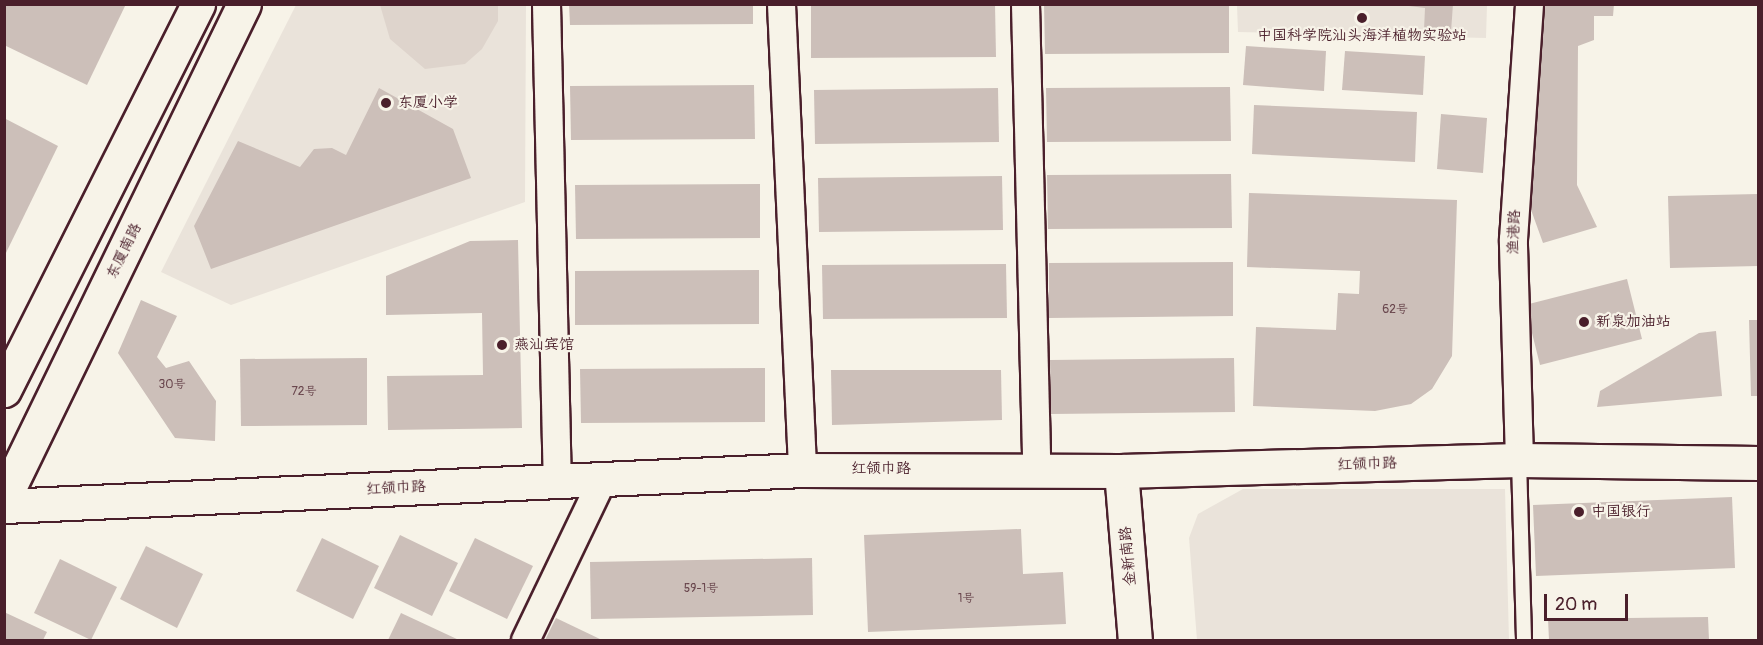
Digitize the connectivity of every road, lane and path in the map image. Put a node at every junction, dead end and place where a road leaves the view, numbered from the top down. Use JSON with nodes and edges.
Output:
{"nodes":[{"id":1,"x":198,"y":4,"type":"edge"},
{"id":2,"x":244,"y":4,"type":"edge"},
{"id":3,"x":546,"y":4,"type":"edge"},
{"id":4,"x":781,"y":4,"type":"edge"},
{"id":5,"x":1025,"y":4,"type":"edge"},
{"id":6,"x":1529,"y":4,"type":"edge"},
{"id":7,"x":4,"y":390,"type":"edge"},
{"id":8,"x":1518,"y":460,"type":"junction"},
{"id":9,"x":1758,"y":463,"type":"edge"},
{"id":10,"x":1035,"y":468,"type":"junction"},
{"id":11,"x":802,"y":470,"type":"junction"},
{"id":12,"x":1121,"y":471,"type":"junction"},
{"id":13,"x":602,"y":479,"type":"junction"},
{"id":14,"x":557,"y":481,"type":"junction"},
{"id":15,"x":4,"y":498,"type":"edge"},
{"id":16,"x":4,"y":506,"type":"edge"},
{"id":17,"x":525,"y":640,"type":"edge"},
{"id":18,"x":1135,"y":640,"type":"edge"},
{"id":19,"x":1524,"y":640,"type":"edge"}],
"edges":[{"from":1,"to":7,"type":"street"},
{"from":2,"to":15,"type":"street","name":"东厦南路"},
{"from":3,"to":14,"type":"street"},
{"from":4,"to":11,"type":"street"},
{"from":5,"to":10,"type":"street"},
{"from":6,"to":8,"type":"street","name":"渔港路"},
{"from":8,"to":9,"type":"street","name":"红领巾路"},
{"from":8,"to":12,"type":"street","name":"红领巾路"},
{"from":8,"to":19,"type":"lane"},
{"from":10,"to":11,"type":"street","name":"红领巾路"},
{"from":10,"to":12,"type":"street","name":"红领巾路"},
{"from":11,"to":13,"type":"street","name":"红领巾路"},
{"from":12,"to":18,"type":"street","name":"金新南路"},
{"from":13,"to":14,"type":"street","name":"红领巾路"},
{"from":13,"to":17,"type":"street"},
{"from":14,"to":16,"type":"street","name":"红领巾路"}]}
